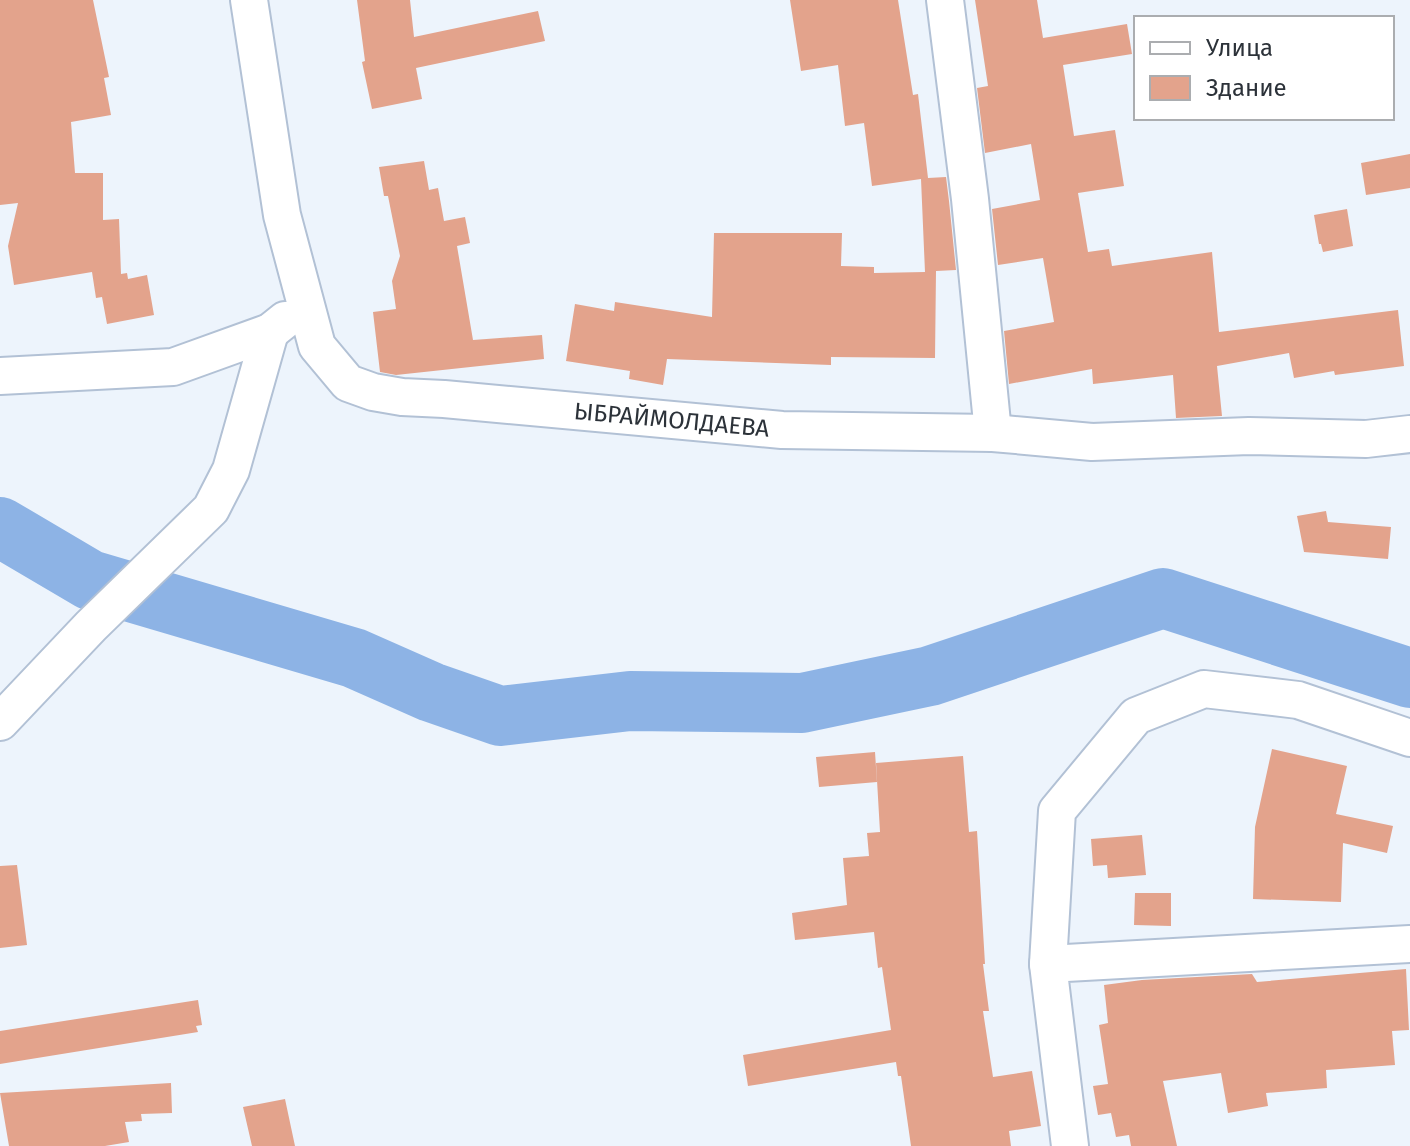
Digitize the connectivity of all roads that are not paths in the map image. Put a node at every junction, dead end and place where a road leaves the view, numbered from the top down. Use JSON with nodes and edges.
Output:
{"nodes":[{"id":1,"x":249,"y":0,"type":"edge"},
{"id":2,"x":945,"y":0,"type":"edge"},
{"id":3,"x":305,"y":304,"type":"junction"},
{"id":4,"x":270,"y":332,"type":"junction"},
{"id":5,"x":0,"y":376,"type":"edge"},
{"id":6,"x":993,"y":433,"type":"junction"},
{"id":7,"x":1410,"y":434,"type":"edge"},
{"id":8,"x":0,"y":722,"type":"edge"},
{"id":9,"x":1410,"y":738,"type":"edge"},
{"id":10,"x":1410,"y":944,"type":"edge"},
{"id":11,"x":1048,"y":964,"type":"junction"},
{"id":12,"x":1070,"y":1146,"type":"edge"}],
"edges":[{"from":1,"to":3,"type":"street","name":"ЫБРАЙМОЛДАЕВА"},
{"from":2,"to":6,"type":"street"},
{"from":3,"to":4,"type":"street"},
{"from":3,"to":6,"type":"street","name":"ЫБРАЙМОЛДАЕВА"},
{"from":4,"to":5,"type":"street"},
{"from":4,"to":8,"type":"street"},
{"from":6,"to":7,"type":"street","name":"ЫБРАЙМОЛДАЕВА"},
{"from":9,"to":11,"type":"street"},
{"from":10,"to":11,"type":"street"},
{"from":11,"to":12,"type":"street"}]}
